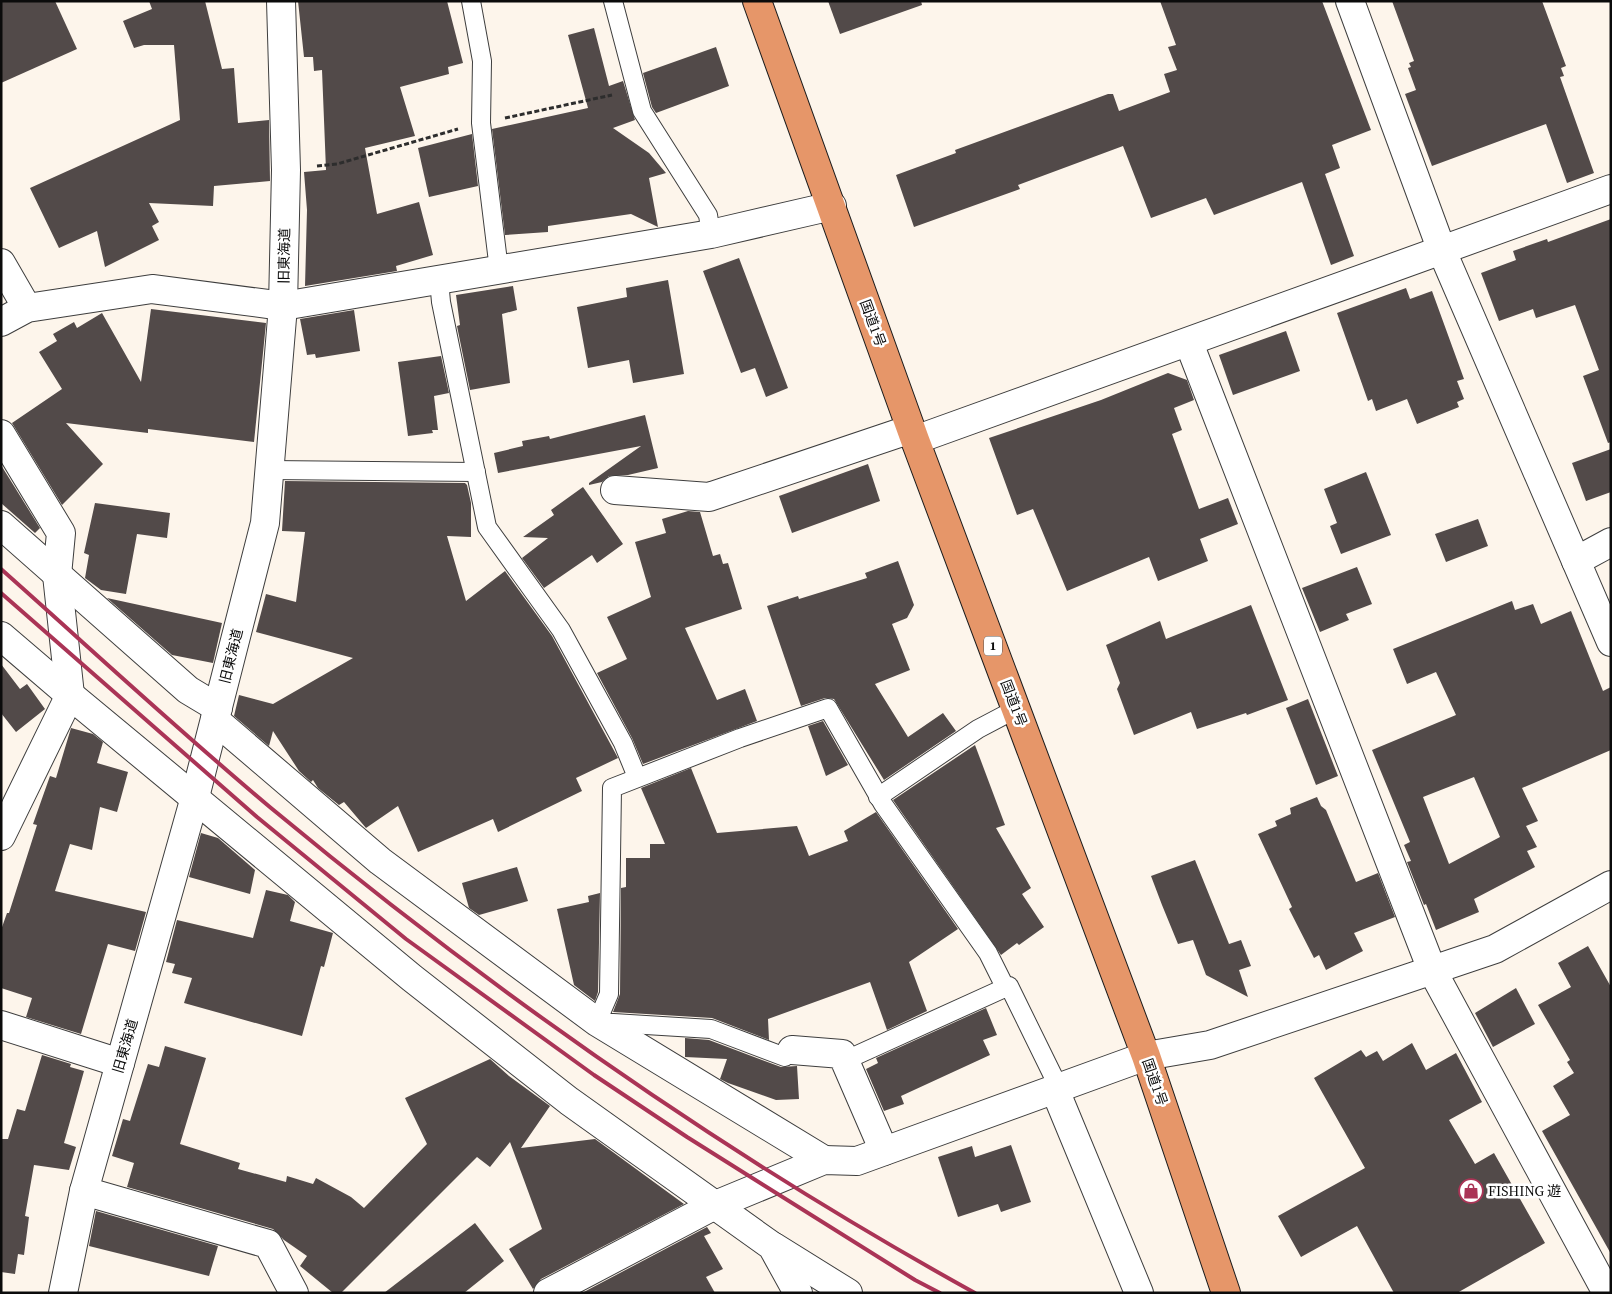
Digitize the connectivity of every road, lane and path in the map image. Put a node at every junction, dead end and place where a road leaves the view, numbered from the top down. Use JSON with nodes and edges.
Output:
{"nodes":[{"id":1,"x":280,"y":1,"type":"edge"},
{"id":2,"x":471,"y":1,"type":"edge"},
{"id":3,"x":613,"y":1,"type":"edge"},
{"id":4,"x":756,"y":1,"type":"edge"},
{"id":5,"x":1350,"y":1,"type":"edge"},
{"id":6,"x":1611,"y":189,"type":"edge"},
{"id":7,"x":832,"y":206,"type":"junction"},
{"id":8,"x":711,"y":234,"type":"junction"},
{"id":9,"x":1442,"y":251,"type":"junction"},
{"id":10,"x":1,"y":263,"type":"edge"},
{"id":11,"x":499,"y":270,"type":"junction"},
{"id":12,"x":440,"y":280,"type":"junction"},
{"id":13,"x":283,"y":306,"type":"junction"},
{"id":14,"x":26,"y":308,"type":"junction"},
{"id":15,"x":1,"y":322,"type":"edge"},
{"id":16,"x":1189,"y":343,"type":"junction"},
{"id":17,"x":1,"y":434,"type":"edge"},
{"id":18,"x":913,"y":434,"type":"junction"},
{"id":19,"x":270,"y":470,"type":"junction"},
{"id":20,"x":476,"y":472,"type":"junction"},
{"id":21,"x":615,"y":490,"type":"dead end"},
{"id":22,"x":1,"y":525,"type":"edge"},
{"id":23,"x":1611,"y":542,"type":"edge"},
{"id":24,"x":1576,"y":561,"type":"junction"},
{"id":25,"x":56,"y":575,"type":"junction"},
{"id":26,"x":1,"y":636,"type":"edge"},
{"id":27,"x":1611,"y":642,"type":"edge"},
{"id":28,"x":70,"y":695,"type":"junction"},
{"id":29,"x":1016,"y":709,"type":"junction"},
{"id":30,"x":216,"y":714,"type":"junction"},
{"id":31,"x":637,"y":776,"type":"junction"},
{"id":32,"x":195,"y":797,"type":"junction"},
{"id":33,"x":878,"y":797,"type":"junction"},
{"id":34,"x":1,"y":836,"type":"edge"},
{"id":35,"x":1611,"y":885,"type":"edge"},
{"id":36,"x":1432,"y":970,"type":"junction"},
{"id":37,"x":1006,"y":987,"type":"junction"},
{"id":38,"x":597,"y":1022,"type":"junction"},
{"id":39,"x":1,"y":1025,"type":"edge"},
{"id":40,"x":792,"y":1050,"type":"joint"},
{"id":41,"x":1146,"y":1056,"type":"junction"},
{"id":42,"x":846,"y":1060,"type":"junction"},
{"id":43,"x":120,"y":1063,"type":"junction"},
{"id":44,"x":1057,"y":1089,"type":"junction"},
{"id":45,"x":884,"y":1151,"type":"junction"},
{"id":46,"x":824,"y":1160,"type":"junction"},
{"id":47,"x":84,"y":1191,"type":"junction"},
{"id":48,"x":713,"y":1206,"type":"junction"},
{"id":49,"x":772,"y":1246,"type":"junction"},
{"id":50,"x":62,"y":1293,"type":"edge"},
{"id":51,"x":294,"y":1293,"type":"edge"},
{"id":52,"x":549,"y":1293,"type":"edge"},
{"id":53,"x":798,"y":1293,"type":"edge"},
{"id":54,"x":848,"y":1293,"type":"edge"},
{"id":55,"x":1139,"y":1293,"type":"edge"},
{"id":56,"x":1226,"y":1293,"type":"edge"},
{"id":57,"x":1608,"y":1293,"type":"edge"}],
"edges":[{"from":1,"to":13,"type":"street","name":"旧東海道"},
{"from":2,"to":11,"type":"lane"},
{"from":3,"to":8,"type":"lane"},
{"from":4,"to":7,"type":"highway","name":"国道1号","number":"1"},
{"from":5,"to":9,"type":"street"},
{"from":6,"to":9,"type":"street"},
{"from":7,"to":8,"type":"street"},
{"from":7,"to":18,"type":"highway","name":"国道1号","number":"1"},
{"from":8,"to":11,"type":"street"},
{"from":9,"to":16,"type":"street"},
{"from":9,"to":24,"type":"street"},
{"from":10,"to":14,"type":"street"},
{"from":11,"to":12,"type":"street"},
{"from":12,"to":13,"type":"street"},
{"from":12,"to":20,"type":"lane"},
{"from":13,"to":14,"type":"street"},
{"from":13,"to":19,"type":"street","name":"旧東海道"},
{"from":14,"to":15,"type":"street"},
{"from":16,"to":18,"type":"street"},
{"from":16,"to":36,"type":"street"},
{"from":17,"to":25,"type":"street"},
{"from":18,"to":21,"type":"street"},
{"from":18,"to":29,"type":"highway","name":"国道1号","number":"1"},
{"from":19,"to":20,"type":"lane"},
{"from":19,"to":30,"type":"street","name":"旧東海道"},
{"from":20,"to":31,"type":"lane"},
{"from":22,"to":25,"type":"street"},
{"from":23,"to":24,"type":"street"},
{"from":24,"to":27,"type":"street"},
{"from":25,"to":28,"type":"street"},
{"from":25,"to":30,"type":"street"},
{"from":26,"to":28,"type":"street"},
{"from":28,"to":32,"type":"street"},
{"from":28,"to":34,"type":"street"},
{"from":29,"to":33,"type":"lane"},
{"from":29,"to":41,"type":"highway","name":"国道1号","number":"1"},
{"from":30,"to":32,"type":"street","name":"旧東海道"},
{"from":30,"to":38,"type":"street"},
{"from":31,"to":33,"type":"lane"},
{"from":31,"to":38,"type":"lane"},
{"from":32,"to":43,"type":"street","name":"旧東海道"},
{"from":32,"to":48,"type":"street"},
{"from":33,"to":37,"type":"lane"},
{"from":35,"to":36,"type":"street"},
{"from":36,"to":41,"type":"street"},
{"from":36,"to":57,"type":"street"},
{"from":37,"to":42,"type":"lane"},
{"from":37,"to":44,"type":"lane"},
{"from":38,"to":40,"type":"lane"},
{"from":38,"to":46,"type":"street"},
{"from":39,"to":43,"type":"street"},
{"from":40,"to":42,"type":"street"},
{"from":41,"to":44,"type":"street"},
{"from":41,"to":56,"type":"highway","name":"国道1号","number":"1"},
{"from":42,"to":45,"type":"street"},
{"from":43,"to":47,"type":"street","name":"旧東海道"},
{"from":44,"to":45,"type":"street"},
{"from":44,"to":55,"type":"street"},
{"from":45,"to":46,"type":"street"},
{"from":46,"to":48,"type":"street"},
{"from":47,"to":50,"type":"street","name":"旧東海道"},
{"from":47,"to":51,"type":"street"},
{"from":48,"to":49,"type":"street"},
{"from":48,"to":52,"type":"street"},
{"from":49,"to":53,"type":"street"},
{"from":49,"to":54,"type":"street"}]}
